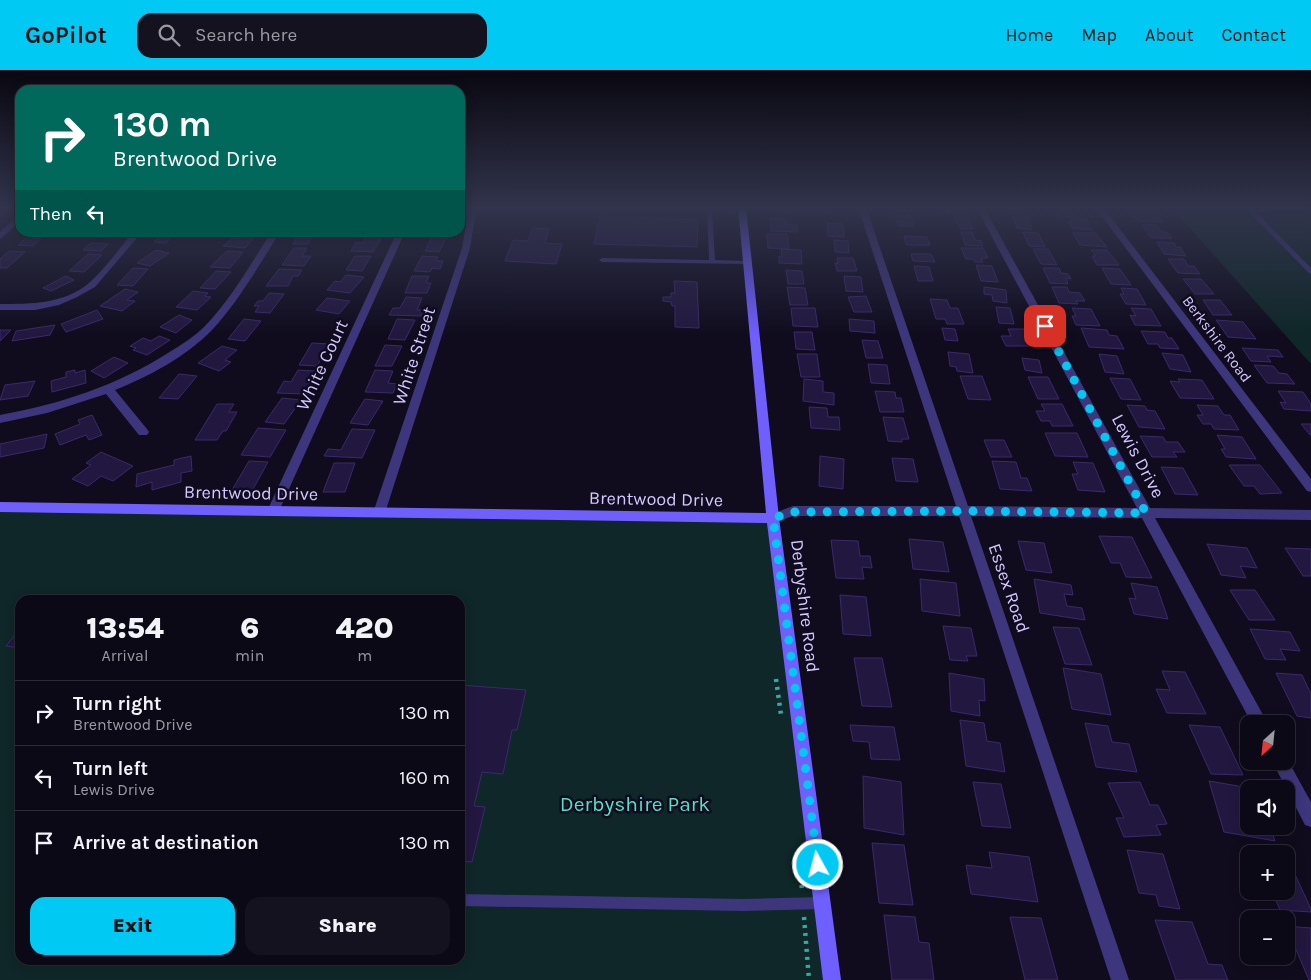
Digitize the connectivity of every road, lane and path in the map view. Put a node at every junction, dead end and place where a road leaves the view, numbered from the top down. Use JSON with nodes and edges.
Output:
{"nodes":[{"id":1,"x":123,"y":249,"type":"edge"},
{"id":2,"x":264,"y":249,"type":"edge"},
{"id":3,"x":394,"y":249,"type":"edge"},
{"id":4,"x":465,"y":249,"type":"edge"},
{"id":5,"x":711,"y":249,"type":"edge"},
{"id":6,"x":747,"y":249,"type":"edge"},
{"id":7,"x":876,"y":249,"type":"edge"},
{"id":8,"x":1003,"y":249,"type":"edge"},
{"id":9,"x":1131,"y":249,"type":"edge"},
{"id":10,"x":1289,"y":249,"type":"edge"},
{"id":11,"x":602,"y":260,"type":"dead end"},
{"id":12,"x":712,"y":262,"type":"junction"},
{"id":13,"x":748,"y":262,"type":"junction"},
{"id":14,"x":1311,"y":272,"type":"edge"},
{"id":15,"x":0,"y":306,"type":"edge"},
{"id":16,"x":110,"y":390,"type":"junction"},
{"id":17,"x":0,"y":419,"type":"edge"},
{"id":18,"x":143,"y":432,"type":"dead end"},
{"id":19,"x":1311,"y":488,"type":"edge"},
{"id":20,"x":0,"y":507,"type":"edge"},
{"id":21,"x":273,"y":511,"type":"junction"},
{"id":22,"x":963,"y":511,"type":"junction"},
{"id":23,"x":379,"y":513,"type":"junction"},
{"id":24,"x":1146,"y":513,"type":"junction"},
{"id":25,"x":1311,"y":515,"type":"edge"},
{"id":26,"x":773,"y":518,"type":"junction"},
{"id":27,"x":1255,"y":715,"type":"edge"},
{"id":28,"x":1285,"y":770,"type":"edge"},
{"id":29,"x":1311,"y":819,"type":"edge"},
{"id":30,"x":465,"y":900,"type":"edge"},
{"id":31,"x":823,"y":903,"type":"junction"},
{"id":32,"x":832,"y":980,"type":"edge"},
{"id":33,"x":1120,"y":980,"type":"edge"}],
"edges":[{"from":1,"to":15,"type":"street"},
{"from":2,"to":16,"type":"street"},
{"from":3,"to":21,"type":"street","name":"White Court"},
{"from":4,"to":23,"type":"street","name":"White Street"},
{"from":5,"to":12,"type":"lane"},
{"from":6,"to":13,"type":"street","name":"Derbyshire Road"},
{"from":7,"to":22,"type":"street","name":"Essex Road"},
{"from":8,"to":24,"type":"street","name":"Lewis Drive"},
{"from":9,"to":19,"type":"street","name":"Berkshire Road"},
{"from":10,"to":14,"type":"lane"},
{"from":11,"to":12,"type":"lane"},
{"from":12,"to":13,"type":"lane"},
{"from":13,"to":26,"type":"street","name":"Derbyshire Road"},
{"from":16,"to":17,"type":"street"},
{"from":16,"to":18,"type":"street"},
{"from":20,"to":21,"type":"street","name":"Brentwood Drive"},
{"from":21,"to":23,"type":"street","name":"Brentwood Drive"},
{"from":22,"to":24,"type":"street","name":"Brentwood Drive"},
{"from":22,"to":26,"type":"street","name":"Brentwood Drive"},
{"from":22,"to":33,"type":"street","name":"Essex Road"},
{"from":23,"to":26,"type":"street","name":"Brentwood Drive"},
{"from":24,"to":25,"type":"street","name":"Brentwood Drive"},
{"from":24,"to":27,"type":"street","name":"Lewis Drive"},
{"from":26,"to":31,"type":"street","name":"Derbyshire Road"},
{"from":28,"to":29,"type":"street"},
{"from":30,"to":31,"type":"lane"},
{"from":31,"to":32,"type":"street","name":"Derbyshire Road"}]}
